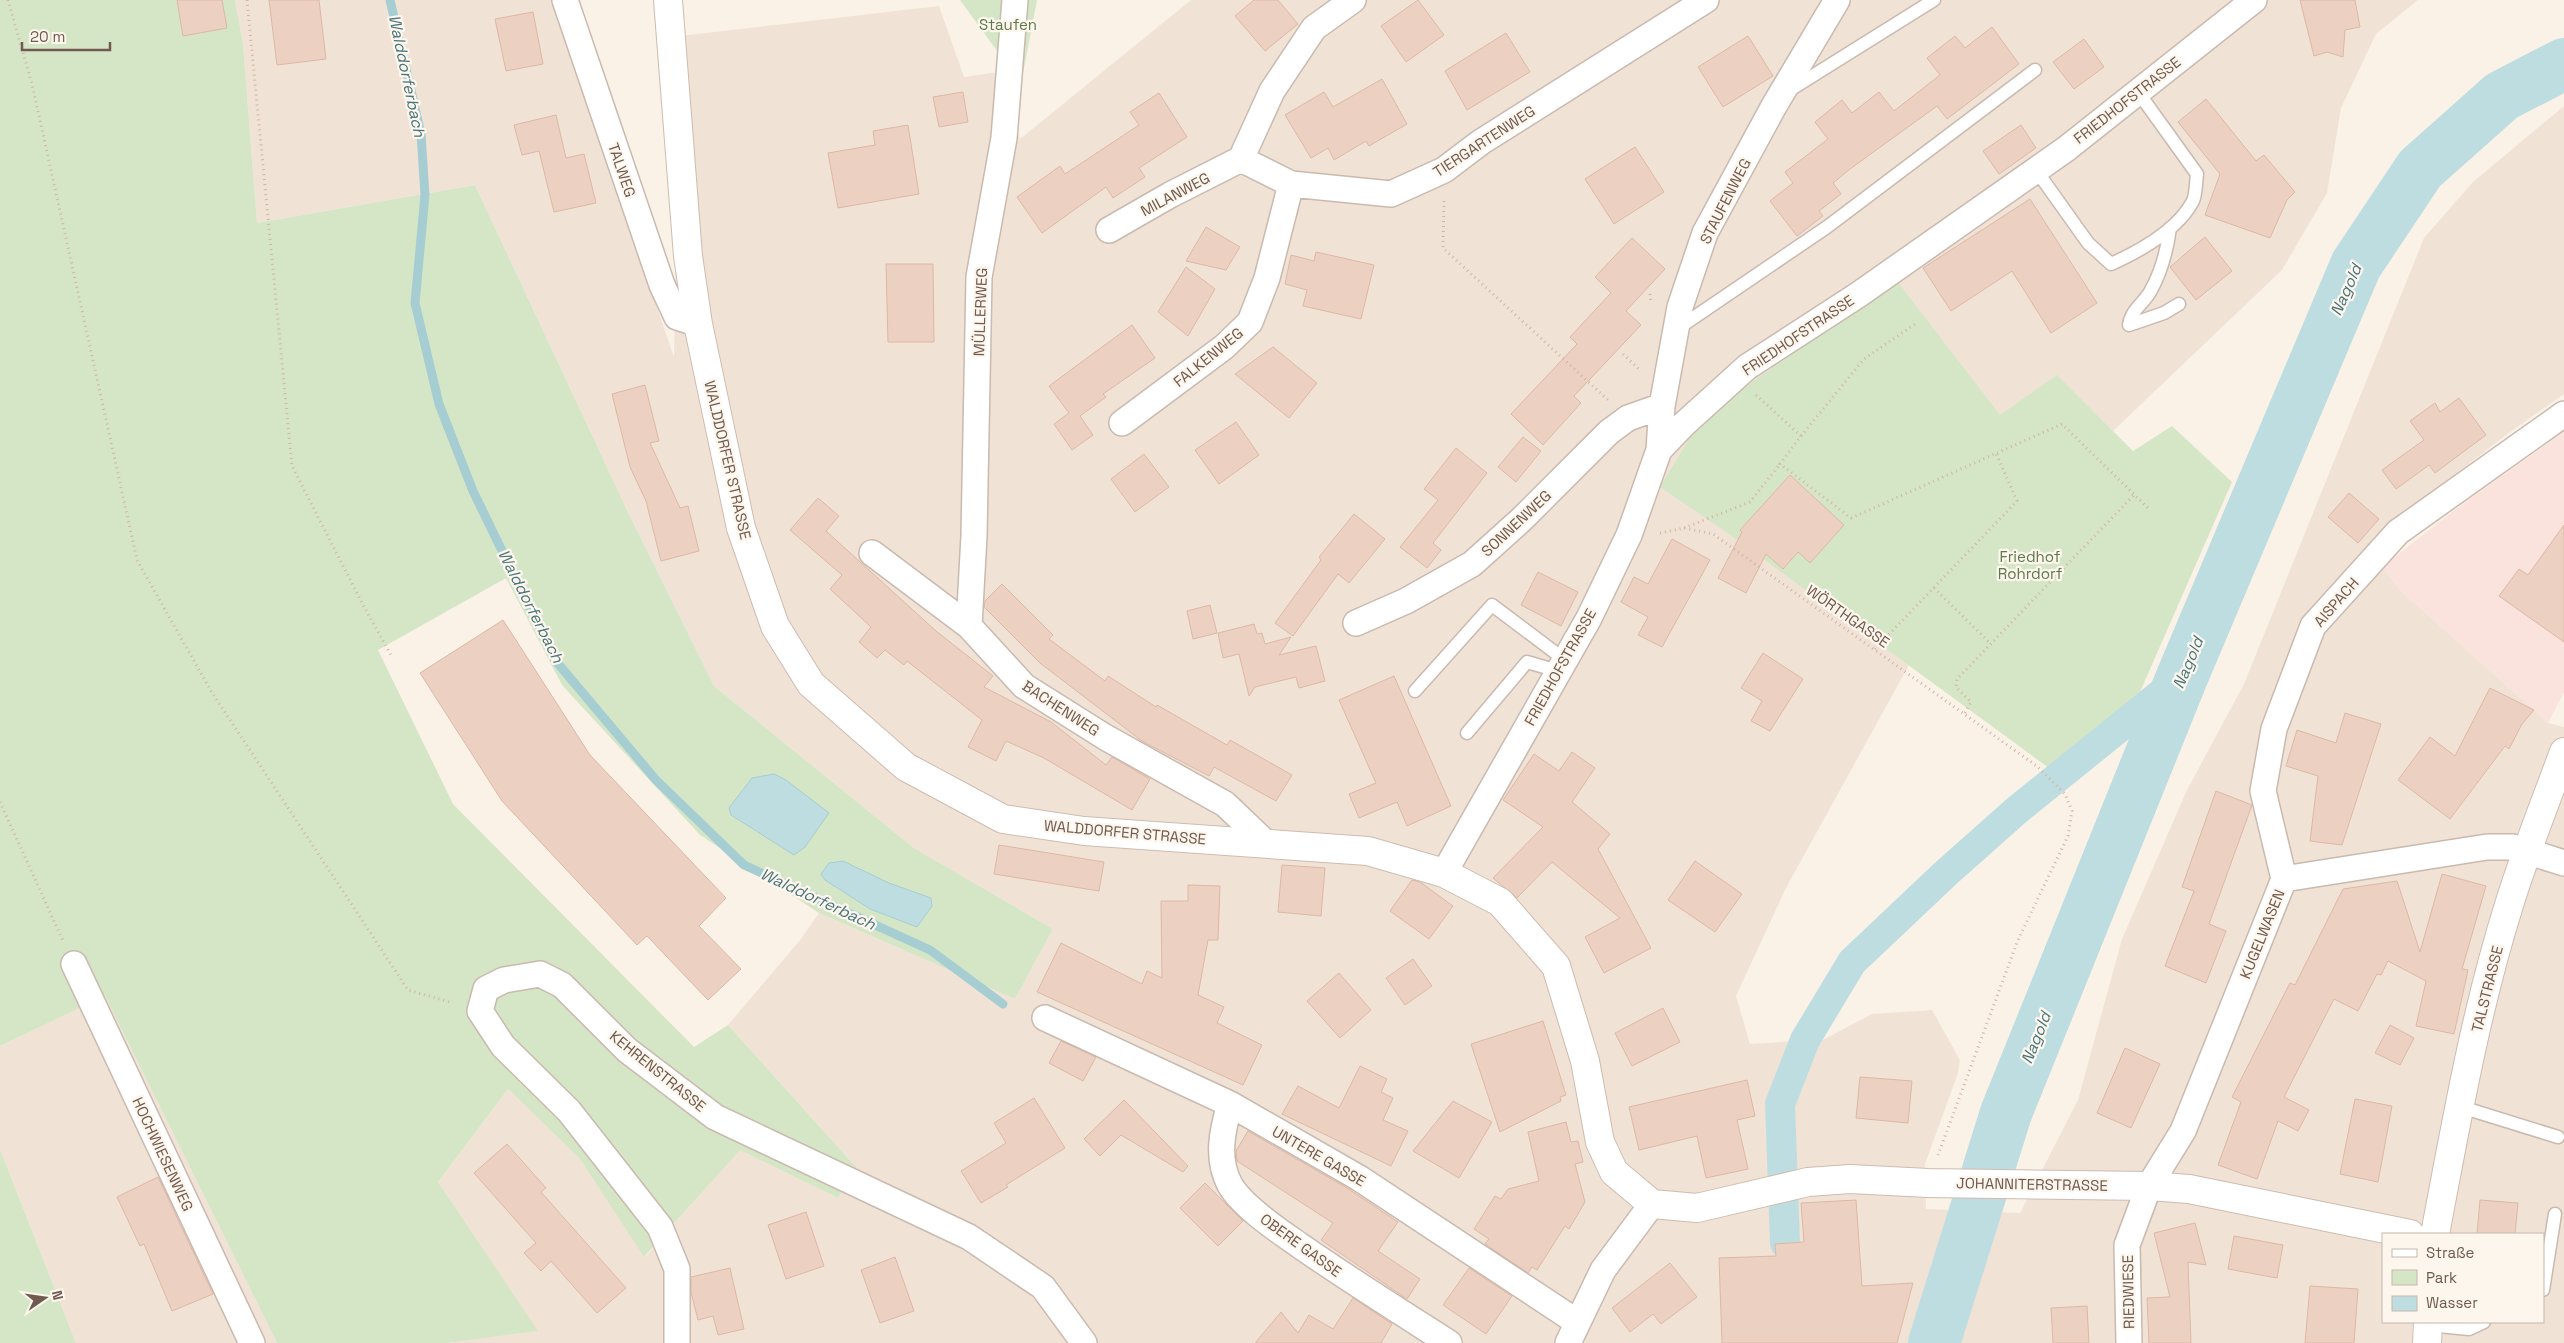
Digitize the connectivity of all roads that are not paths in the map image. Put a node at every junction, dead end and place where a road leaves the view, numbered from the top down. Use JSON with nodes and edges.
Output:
{"nodes":[{"id":1,"x":565,"y":0,"type":"edge"},
{"id":2,"x":668,"y":0,"type":"edge"},
{"id":3,"x":1016,"y":0,"type":"edge"},
{"id":4,"x":1353,"y":0,"type":"edge"},
{"id":5,"x":1706,"y":0,"type":"edge"},
{"id":6,"x":1837,"y":0,"type":"edge"},
{"id":7,"x":1934,"y":0,"type":"edge"},
{"id":8,"x":2254,"y":0,"type":"edge"},
{"id":9,"x":2035,"y":70,"type":"dead end"},
{"id":10,"x":2138,"y":92,"type":"junction"},
{"id":11,"x":1781,"y":95,"type":"junction"},
{"id":12,"x":1241,"y":160,"type":"junction"},
{"id":13,"x":2036,"y":170,"type":"junction"},
{"id":14,"x":1291,"y":184,"type":"junction"},
{"id":15,"x":2170,"y":228,"type":"junction"},
{"id":16,"x":1109,"y":230,"type":"dead end"},
{"id":17,"x":2179,"y":304,"type":"dead end"},
{"id":18,"x":698,"y":324,"type":"junction"},
{"id":19,"x":1676,"y":330,"type":"junction"},
{"id":20,"x":1662,"y":406,"type":"junction"},
{"id":21,"x":2564,"y":414,"type":"edge"},
{"id":22,"x":1122,"y":423,"type":"dead end"},
{"id":23,"x":1659,"y":450,"type":"junction"},
{"id":24,"x":872,"y":553,"type":"dead end"},
{"id":25,"x":1356,"y":623,"type":"dead end"},
{"id":26,"x":969,"y":626,"type":"junction"},
{"id":27,"x":1562,"y":666,"type":"junction"},
{"id":28,"x":1415,"y":691,"type":"dead end"},
{"id":29,"x":1467,"y":733,"type":"dead end"},
{"id":30,"x":2564,"y":752,"type":"edge"},
{"id":31,"x":1266,"y":843,"type":"junction"},
{"id":32,"x":2528,"y":852,"type":"junction"},
{"id":33,"x":2564,"y":863,"type":"edge"},
{"id":34,"x":1444,"y":873,"type":"junction"},
{"id":35,"x":2284,"y":879,"type":"junction"},
{"id":36,"x":74,"y":964,"type":"road end"},
{"id":37,"x":1045,"y":1018,"type":"dead end"},
{"id":38,"x":1230,"y":1104,"type":"junction"},
{"id":39,"x":2458,"y":1106,"type":"junction"},
{"id":40,"x":2558,"y":1137,"type":"dead end"},
{"id":41,"x":2149,"y":1186,"type":"junction"},
{"id":42,"x":1652,"y":1204,"type":"junction"},
{"id":43,"x":2555,"y":1214,"type":"dead end"},
{"id":44,"x":2405,"y":1233,"type":"edge"},
{"id":45,"x":2435,"y":1233,"type":"edge"},
{"id":46,"x":2544,"y":1284,"type":"edge"},
{"id":47,"x":2482,"y":1323,"type":"edge"},
{"id":48,"x":2428,"y":1330,"type":"edge"},
{"id":49,"x":1572,"y":1333,"type":"edge"},
{"id":50,"x":252,"y":1343,"type":"edge"},
{"id":51,"x":677,"y":1343,"type":"edge"},
{"id":52,"x":1084,"y":1343,"type":"edge"},
{"id":53,"x":1449,"y":1343,"type":"edge"},
{"id":54,"x":2130,"y":1343,"type":"edge"}],
"edges":[{"from":1,"to":18,"type":"street","name":"TALWEG"},
{"from":2,"to":18,"type":"street","name":"WALDDORFER STRASSE"},
{"from":3,"to":26,"type":"street","name":"MÜLLERWEG"},
{"from":4,"to":12,"type":"street"},
{"from":5,"to":14,"type":"street","name":"TIERGARTENWEG"},
{"from":6,"to":11,"type":"street","name":"STAUFENWEG"},
{"from":7,"to":11,"type":"lane"},
{"from":8,"to":10,"type":"street","name":"FRIEDHOFSTRASSE"},
{"from":9,"to":19,"type":"lane"},
{"from":10,"to":13,"type":"street","name":"FRIEDHOFSTRASSE"},
{"from":10,"to":15,"type":"lane"},
{"from":11,"to":19,"type":"street","name":"STAUFENWEG"},
{"from":12,"to":14,"type":"street","name":"TIERGARTENWEG"},
{"from":12,"to":16,"type":"street","name":"MILANWEG"},
{"from":13,"to":15,"type":"lane"},
{"from":13,"to":23,"type":"street","name":"FRIEDHOFSTRASSE"},
{"from":14,"to":22,"type":"street","name":"FALKENWEG"},
{"from":15,"to":17,"type":"lane"},
{"from":18,"to":31,"type":"street","name":"WALDDORFER STRASSE"},
{"from":19,"to":20,"type":"street","name":"STAUFENWEG"},
{"from":20,"to":23,"type":"street","name":"STAUFENWEG"},
{"from":20,"to":25,"type":"street","name":"SONNENWEG"},
{"from":21,"to":35,"type":"street","name":"AISPACH"},
{"from":23,"to":27,"type":"street","name":"FRIEDHOFSTRASSE"},
{"from":24,"to":26,"type":"street","name":"BACHENWEG"},
{"from":26,"to":31,"type":"street","name":"BACHENWEG"},
{"from":27,"to":28,"type":"lane"},
{"from":27,"to":29,"type":"lane"},
{"from":27,"to":34,"type":"street","name":"FRIEDHOFSTRASSE"},
{"from":30,"to":32,"type":"street","name":"TALSTRASSE"},
{"from":31,"to":34,"type":"street","name":"WALDDORFER STRASSE"},
{"from":32,"to":33,"type":"street","name":"KUGELWASEN"},
{"from":32,"to":35,"type":"street","name":"KUGELWASEN"},
{"from":32,"to":39,"type":"street","name":"TALSTRASSE"},
{"from":34,"to":42,"type":"street","name":"WALDDORFER STRASSE"},
{"from":35,"to":41,"type":"street","name":"KUGELWASEN"},
{"from":36,"to":50,"type":"street","name":"HOCHWIESENWEG"},
{"from":37,"to":38,"type":"street","name":"UNTERE GASSE"},
{"from":38,"to":49,"type":"street","name":"UNTERE GASSE"},
{"from":38,"to":53,"type":"street","name":"OBERE GASSE"},
{"from":39,"to":40,"type":"lane"},
{"from":39,"to":45,"type":"street","name":"TALSTRASSE"},
{"from":41,"to":42,"type":"street","name":"JOHANNITERSTRASSE"},
{"from":41,"to":44,"type":"street","name":"JOHANNITERSTRASSE"},
{"from":41,"to":54,"type":"street","name":"RIEDWIESE"},
{"from":42,"to":49,"type":"street"},
{"from":43,"to":46,"type":"lane"},
{"from":47,"to":48,"type":"lane"},
{"from":51,"to":52,"type":"street","name":"KEHRENSTRASSE"}]}
